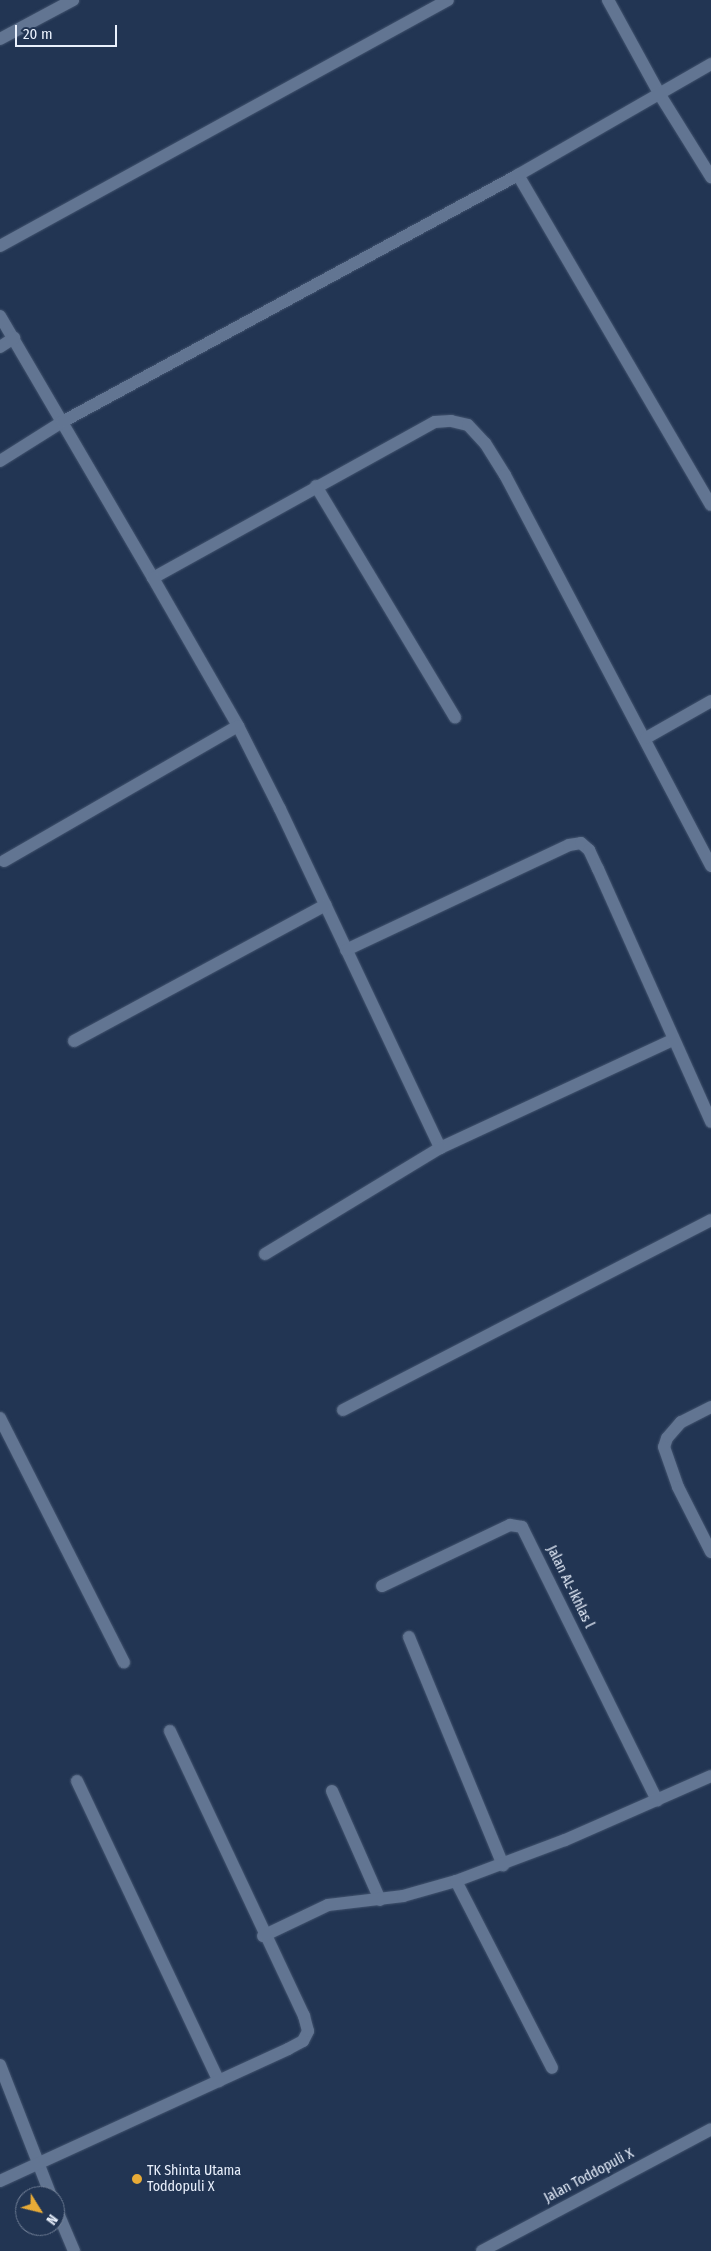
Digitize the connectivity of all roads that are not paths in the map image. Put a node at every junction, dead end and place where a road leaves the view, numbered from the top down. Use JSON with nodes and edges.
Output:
{"nodes":[{"id":1,"x":73,"y":0,"type":"edge"},
{"id":2,"x":448,"y":0,"type":"edge"},
{"id":3,"x":608,"y":0,"type":"edge"},
{"id":4,"x":0,"y":39,"type":"edge"},
{"id":5,"x":711,"y":64,"type":"edge"},
{"id":6,"x":660,"y":95,"type":"junction"},
{"id":7,"x":518,"y":175,"type":"junction"},
{"id":8,"x":711,"y":177,"type":"edge"},
{"id":9,"x":0,"y":246,"type":"edge"},
{"id":10,"x":0,"y":316,"type":"edge"},
{"id":11,"x":14,"y":338,"type":"junction"},
{"id":12,"x":0,"y":347,"type":"edge"},
{"id":13,"x":62,"y":422,"type":"junction"},
{"id":14,"x":0,"y":461,"type":"edge"},
{"id":15,"x":316,"y":486,"type":"junction"},
{"id":16,"x":711,"y":505,"type":"edge"},
{"id":17,"x":153,"y":578,"type":"junction"},
{"id":18,"x":711,"y":701,"type":"edge"},
{"id":19,"x":455,"y":717,"type":"dead end"},
{"id":20,"x":238,"y":726,"type":"junction"},
{"id":21,"x":646,"y":738,"type":"junction"},
{"id":22,"x":4,"y":861,"type":"dead end"},
{"id":23,"x":711,"y":866,"type":"edge"},
{"id":24,"x":326,"y":905,"type":"junction"},
{"id":25,"x":346,"y":950,"type":"junction"},
{"id":26,"x":673,"y":1040,"type":"junction"},
{"id":27,"x":74,"y":1041,"type":"dead end"},
{"id":28,"x":711,"y":1122,"type":"edge"},
{"id":29,"x":440,"y":1148,"type":"junction"},
{"id":30,"x":711,"y":1220,"type":"edge"},
{"id":31,"x":264,"y":1254,"type":"dead end"},
{"id":32,"x":711,"y":1407,"type":"edge"},
{"id":33,"x":343,"y":1410,"type":"dead end"},
{"id":34,"x":0,"y":1418,"type":"edge"},
{"id":35,"x":711,"y":1552,"type":"edge"},
{"id":36,"x":382,"y":1586,"type":"dead end"},
{"id":37,"x":409,"y":1637,"type":"dead end"},
{"id":38,"x":124,"y":1662,"type":"dead end"},
{"id":39,"x":170,"y":1731,"type":"dead end"},
{"id":40,"x":711,"y":1776,"type":"edge"},
{"id":41,"x":77,"y":1781,"type":"dead end"},
{"id":42,"x":332,"y":1791,"type":"dead end"},
{"id":43,"x":657,"y":1800,"type":"junction"},
{"id":44,"x":503,"y":1865,"type":"junction"},
{"id":45,"x":456,"y":1881,"type":"junction"},
{"id":46,"x":380,"y":1900,"type":"junction"},
{"id":47,"x":263,"y":1936,"type":"junction"},
{"id":48,"x":0,"y":2065,"type":"edge"},
{"id":49,"x":552,"y":2068,"type":"dead end"},
{"id":50,"x":219,"y":2081,"type":"junction"},
{"id":51,"x":711,"y":2130,"type":"edge"},
{"id":52,"x":37,"y":2161,"type":"junction"},
{"id":53,"x":0,"y":2181,"type":"edge"},
{"id":54,"x":47,"y":2186,"type":"edge"},
{"id":55,"x":65,"y":2230,"type":"edge"},
{"id":56,"x":74,"y":2251,"type":"edge"},
{"id":57,"x":482,"y":2251,"type":"edge"}],
"edges":[{"from":1,"to":4,"type":"street"},
{"from":2,"to":9,"type":"street"},
{"from":3,"to":6,"type":"street"},
{"from":5,"to":6,"type":"street"},
{"from":6,"to":7,"type":"street"},
{"from":6,"to":8,"type":"street"},
{"from":7,"to":13,"type":"street"},
{"from":7,"to":16,"type":"street"},
{"from":10,"to":11,"type":"street"},
{"from":11,"to":12,"type":"street"},
{"from":11,"to":13,"type":"street"},
{"from":13,"to":14,"type":"street"},
{"from":13,"to":17,"type":"street"},
{"from":15,"to":17,"type":"street"},
{"from":15,"to":19,"type":"street"},
{"from":15,"to":21,"type":"street"},
{"from":17,"to":20,"type":"street"},
{"from":18,"to":21,"type":"street"},
{"from":20,"to":22,"type":"street"},
{"from":20,"to":24,"type":"street"},
{"from":21,"to":23,"type":"street"},
{"from":24,"to":25,"type":"street"},
{"from":24,"to":27,"type":"street"},
{"from":25,"to":26,"type":"street"},
{"from":25,"to":29,"type":"street"},
{"from":26,"to":28,"type":"street"},
{"from":26,"to":29,"type":"street"},
{"from":29,"to":31,"type":"street"},
{"from":30,"to":33,"type":"street"},
{"from":32,"to":35,"type":"street"},
{"from":34,"to":38,"type":"street"},
{"from":36,"to":43,"type":"street","name":"Jalan AL-Ikhlas l"},
{"from":37,"to":44,"type":"street"},
{"from":39,"to":47,"type":"street"},
{"from":40,"to":43,"type":"street"},
{"from":41,"to":50,"type":"street"},
{"from":42,"to":46,"type":"street"},
{"from":43,"to":44,"type":"street"},
{"from":44,"to":45,"type":"street"},
{"from":45,"to":46,"type":"street"},
{"from":45,"to":49,"type":"street"},
{"from":46,"to":47,"type":"street"},
{"from":47,"to":50,"type":"street"},
{"from":48,"to":52,"type":"street"},
{"from":50,"to":52,"type":"street"},
{"from":51,"to":57,"type":"street","name":"Jalan Toddopuli X"},
{"from":52,"to":53,"type":"street"},
{"from":52,"to":54,"type":"street"},
{"from":55,"to":56,"type":"street"}]}
